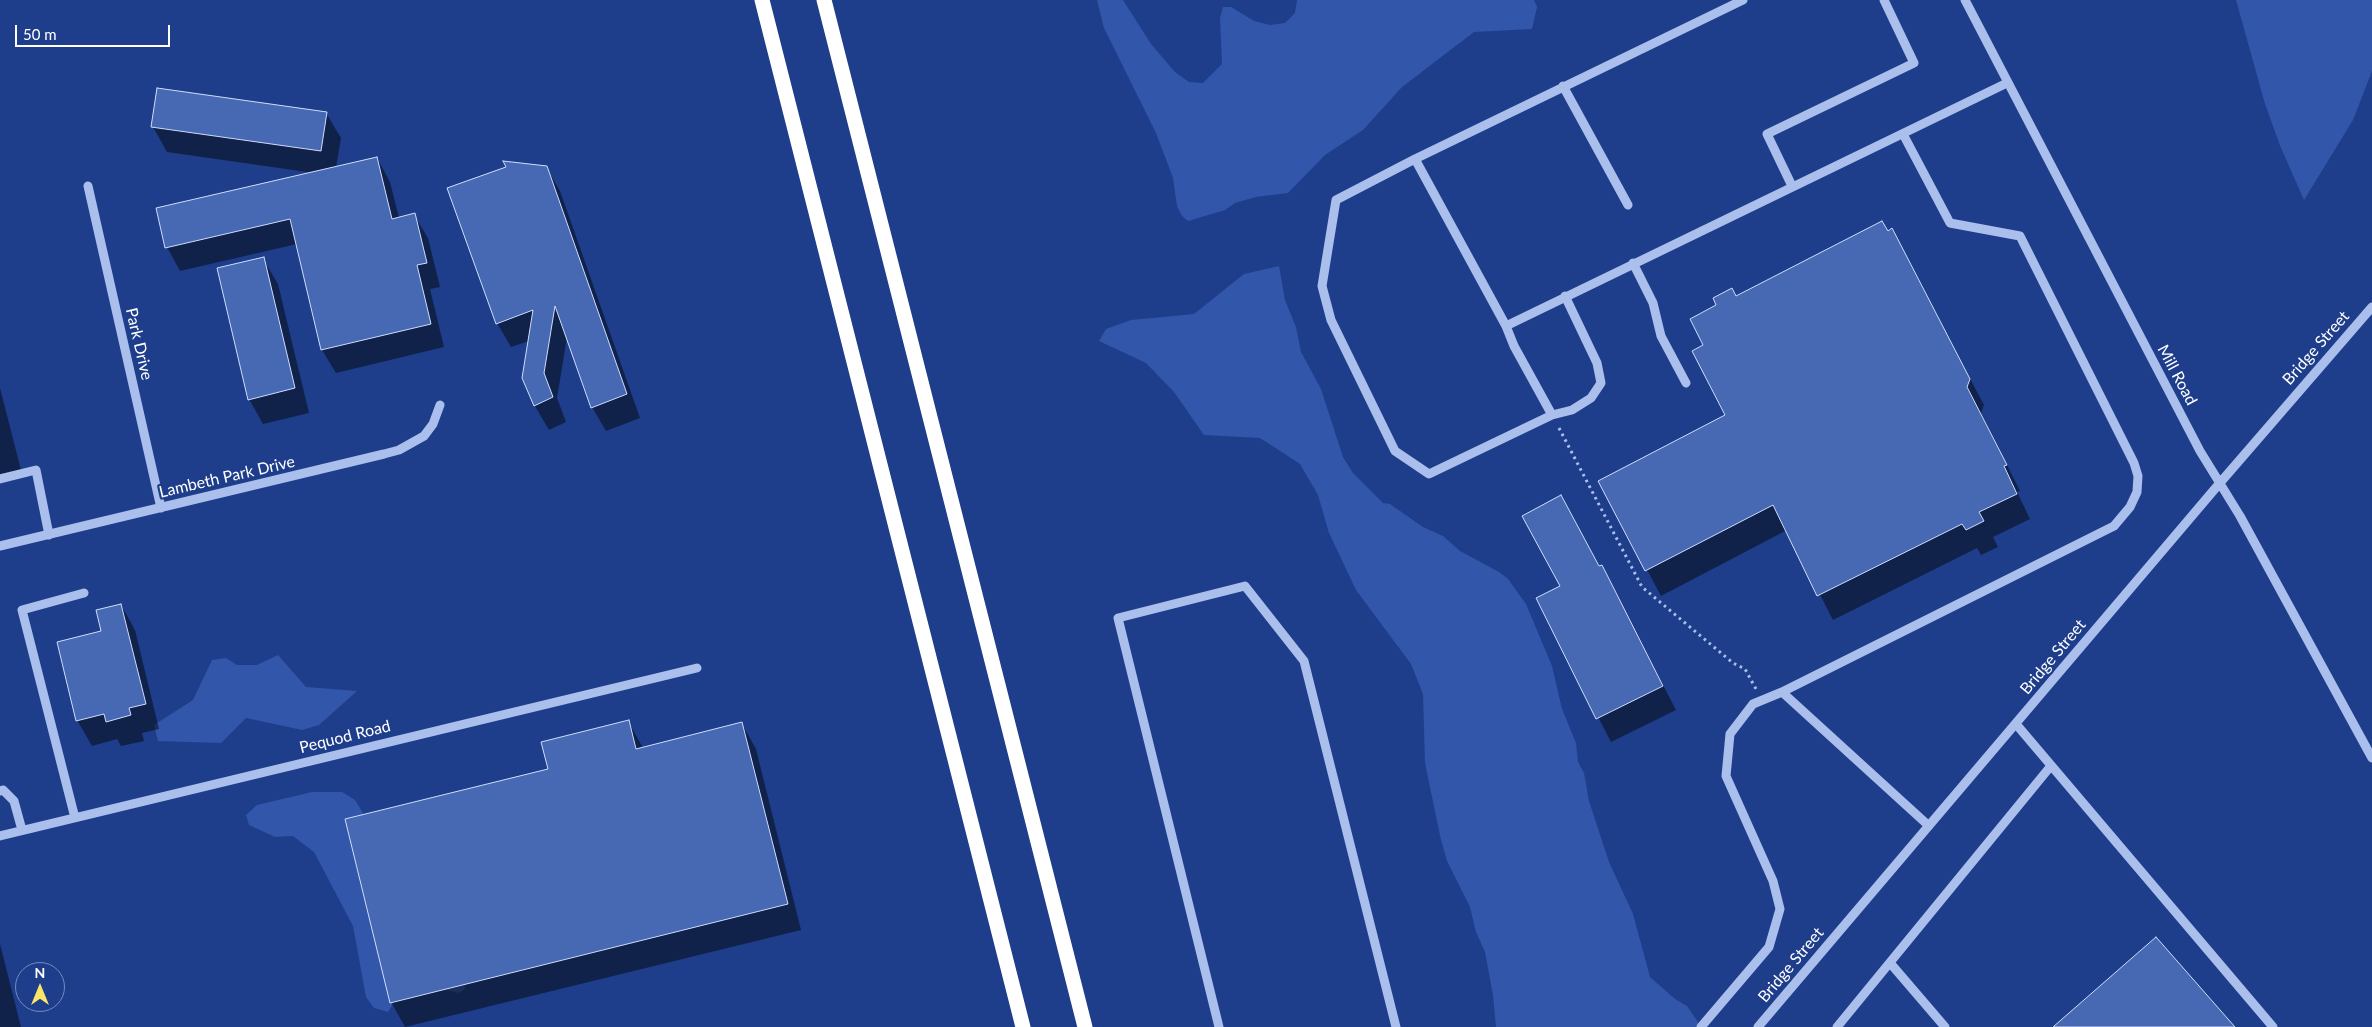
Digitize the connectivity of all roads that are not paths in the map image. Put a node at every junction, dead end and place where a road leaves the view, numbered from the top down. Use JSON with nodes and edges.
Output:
{"nodes":[{"id":1,"x":762,"y":0,"type":"edge"},
{"id":2,"x":824,"y":0,"type":"edge"},
{"id":3,"x":1743,"y":0,"type":"edge"},
{"id":4,"x":1884,"y":0,"type":"edge"},
{"id":5,"x":1965,"y":0,"type":"edge"},
{"id":6,"x":2007,"y":83,"type":"junction"},
{"id":7,"x":1563,"y":86,"type":"junction"},
{"id":8,"x":1902,"y":134,"type":"junction"},
{"id":9,"x":1415,"y":159,"type":"junction"},
{"id":10,"x":88,"y":186,"type":"dead end"},
{"id":11,"x":1792,"y":186,"type":"junction"},
{"id":12,"x":1628,"y":205,"type":"dead end"},
{"id":13,"x":1633,"y":263,"type":"junction"},
{"id":14,"x":1565,"y":296,"type":"junction"},
{"id":15,"x":2372,"y":307,"type":"edge"},
{"id":16,"x":1506,"y":326,"type":"junction"},
{"id":17,"x":1686,"y":383,"type":"dead end"},
{"id":18,"x":440,"y":405,"type":"dead end"},
{"id":19,"x":1552,"y":415,"type":"junction"},
{"id":20,"x":0,"y":479,"type":"edge"},
{"id":21,"x":2219,"y":484,"type":"junction"},
{"id":22,"x":160,"y":508,"type":"junction"},
{"id":23,"x":50,"y":535,"type":"junction"},
{"id":24,"x":0,"y":546,"type":"edge"},
{"id":25,"x":84,"y":593,"type":"dead end"},
{"id":26,"x":697,"y":668,"type":"dead end"},
{"id":27,"x":1782,"y":692,"type":"junction"},
{"id":28,"x":2016,"y":724,"type":"junction"},
{"id":29,"x":2372,"y":758,"type":"edge"},
{"id":30,"x":2050,"y":767,"type":"junction"},
{"id":31,"x":0,"y":791,"type":"edge"},
{"id":32,"x":75,"y":818,"type":"junction"},
{"id":33,"x":1929,"y":826,"type":"junction"},
{"id":34,"x":22,"y":830,"type":"junction"},
{"id":35,"x":0,"y":836,"type":"edge"},
{"id":36,"x":1891,"y":964,"type":"junction"},
{"id":37,"x":1023,"y":1027,"type":"edge"},
{"id":38,"x":1086,"y":1027,"type":"edge"},
{"id":39,"x":1219,"y":1027,"type":"edge"},
{"id":40,"x":1396,"y":1027,"type":"edge"},
{"id":41,"x":1701,"y":1027,"type":"edge"},
{"id":42,"x":1758,"y":1027,"type":"edge"},
{"id":43,"x":1837,"y":1027,"type":"edge"},
{"id":44,"x":1945,"y":1027,"type":"edge"},
{"id":45,"x":2273,"y":1027,"type":"edge"}],
"edges":[{"from":1,"to":37,"type":"highway"},
{"from":2,"to":38,"type":"highway"},
{"from":3,"to":7,"type":"street"},
{"from":4,"to":11,"type":"street"},
{"from":5,"to":6,"type":"street","name":"Mill Road"},
{"from":6,"to":8,"type":"street"},
{"from":6,"to":21,"type":"street","name":"Mill Road"},
{"from":7,"to":9,"type":"street"},
{"from":7,"to":12,"type":"street"},
{"from":8,"to":11,"type":"street"},
{"from":8,"to":27,"type":"street"},
{"from":9,"to":16,"type":"street"},
{"from":9,"to":19,"type":"street"},
{"from":10,"to":22,"type":"street","name":"Park Drive"},
{"from":11,"to":13,"type":"street"},
{"from":13,"to":14,"type":"street"},
{"from":13,"to":17,"type":"street"},
{"from":14,"to":16,"type":"street"},
{"from":14,"to":19,"type":"street"},
{"from":15,"to":21,"type":"street","name":"Bridge Street"},
{"from":16,"to":19,"type":"street"},
{"from":18,"to":22,"type":"street","name":"Lambeth Park Drive"},
{"from":20,"to":23,"type":"street"},
{"from":21,"to":28,"type":"street","name":"Bridge Street"},
{"from":21,"to":29,"type":"street","name":"Mill Road"},
{"from":22,"to":23,"type":"street","name":"Lambeth Park Drive"},
{"from":23,"to":24,"type":"street","name":"Lambeth Park Drive"},
{"from":25,"to":32,"type":"street"},
{"from":26,"to":32,"type":"street","name":"Pequod Road"},
{"from":27,"to":33,"type":"street"},
{"from":27,"to":41,"type":"street"},
{"from":28,"to":30,"type":"street"},
{"from":28,"to":33,"type":"street","name":"Bridge Street"},
{"from":30,"to":36,"type":"street"},
{"from":30,"to":45,"type":"street"},
{"from":31,"to":34,"type":"street"},
{"from":32,"to":34,"type":"street","name":"Pequod Road"},
{"from":33,"to":42,"type":"street","name":"Bridge Street"},
{"from":34,"to":35,"type":"street","name":"Pequod Road"},
{"from":36,"to":43,"type":"street"},
{"from":36,"to":44,"type":"street"},
{"from":39,"to":40,"type":"street"}]}
